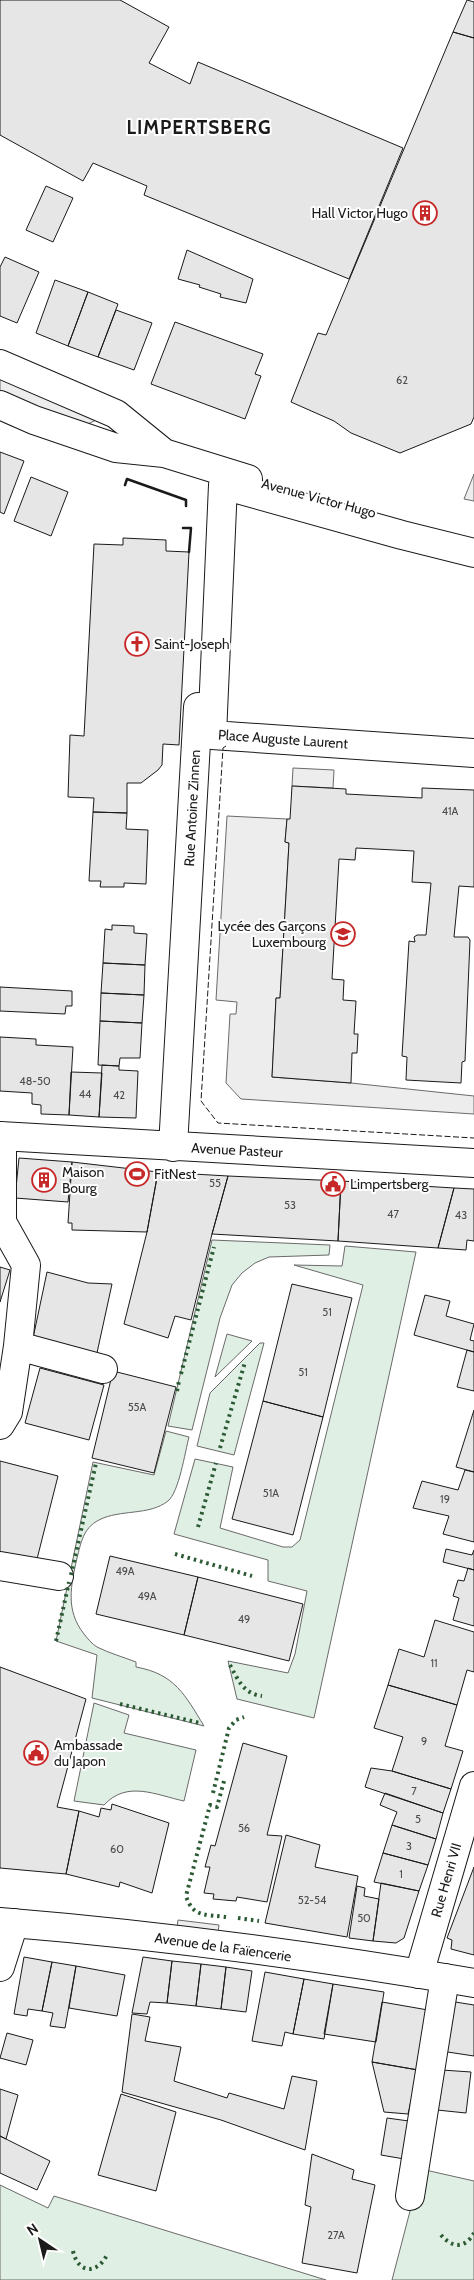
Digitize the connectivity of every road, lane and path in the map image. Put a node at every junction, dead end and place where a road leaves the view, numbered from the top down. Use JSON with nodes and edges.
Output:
{"nodes":[{"id":1,"x":0,"y":364,"type":"edge"},
{"id":2,"x":0,"y":405,"type":"edge"},
{"id":3,"x":164,"y":453,"type":"junction"},
{"id":4,"x":212,"y":469,"type":"junction"},
{"id":5,"x":474,"y":540,"type":"edge"},
{"id":6,"x":474,"y":553,"type":"edge"},
{"id":7,"x":474,"y":753,"type":"edge"},
{"id":8,"x":1,"y":1136,"type":"edge"},
{"id":9,"x":173,"y":1147,"type":"junction"},
{"id":10,"x":474,"y":1163,"type":"edge"},
{"id":11,"x":18,"y":1346,"type":"junction"},
{"id":12,"x":103,"y":1369,"type":"dead end"},
{"id":13,"x":0,"y":1425,"type":"edge"},
{"id":14,"x":0,"y":1566,"type":"edge"},
{"id":15,"x":59,"y":1576,"type":"dead end"},
{"id":16,"x":474,"y":1786,"type":"edge"},
{"id":17,"x":7,"y":1922,"type":"edge"},
{"id":18,"x":0,"y":1968,"type":"edge"},
{"id":19,"x":419,"y":1974,"type":"junction"},
{"id":20,"x":445,"y":1978,"type":"junction"},
{"id":21,"x":474,"y":1983,"type":"edge"},
{"id":22,"x":410,"y":2196,"type":"dead end"}],
"edges":[{"from":1,"to":3,"type":"street","name":"Avenue Victor Hugo"},
{"from":2,"to":3,"type":"street","name":"Avenue Victor Hugo"},
{"from":3,"to":4,"type":"street","name":"Avenue Victor Hugo"},
{"from":4,"to":5,"type":"street","name":"Avenue Victor Hugo"},
{"from":4,"to":9,"type":"street","name":"Rue Antoine Zinnen"},
{"from":6,"to":7,"type":"street","name":"Place Auguste Laurent"},
{"from":8,"to":9,"type":"street","name":"Avenue Pasteur"},
{"from":8,"to":11,"type":"street"},
{"from":9,"to":10,"type":"street","name":"Avenue Pasteur"},
{"from":11,"to":12,"type":"street"},
{"from":11,"to":13,"type":"street"},
{"from":14,"to":15,"type":"street"},
{"from":16,"to":19,"type":"street","name":"Rue Henri VII"},
{"from":17,"to":18,"type":"street"},
{"from":17,"to":19,"type":"street","name":"Avenue de la Faïencerie"},
{"from":19,"to":20,"type":"street","name":"Avenue de la Faïencerie"},
{"from":20,"to":21,"type":"street","name":"Avenue de la Faïencerie"},
{"from":20,"to":22,"type":"street"}]}
